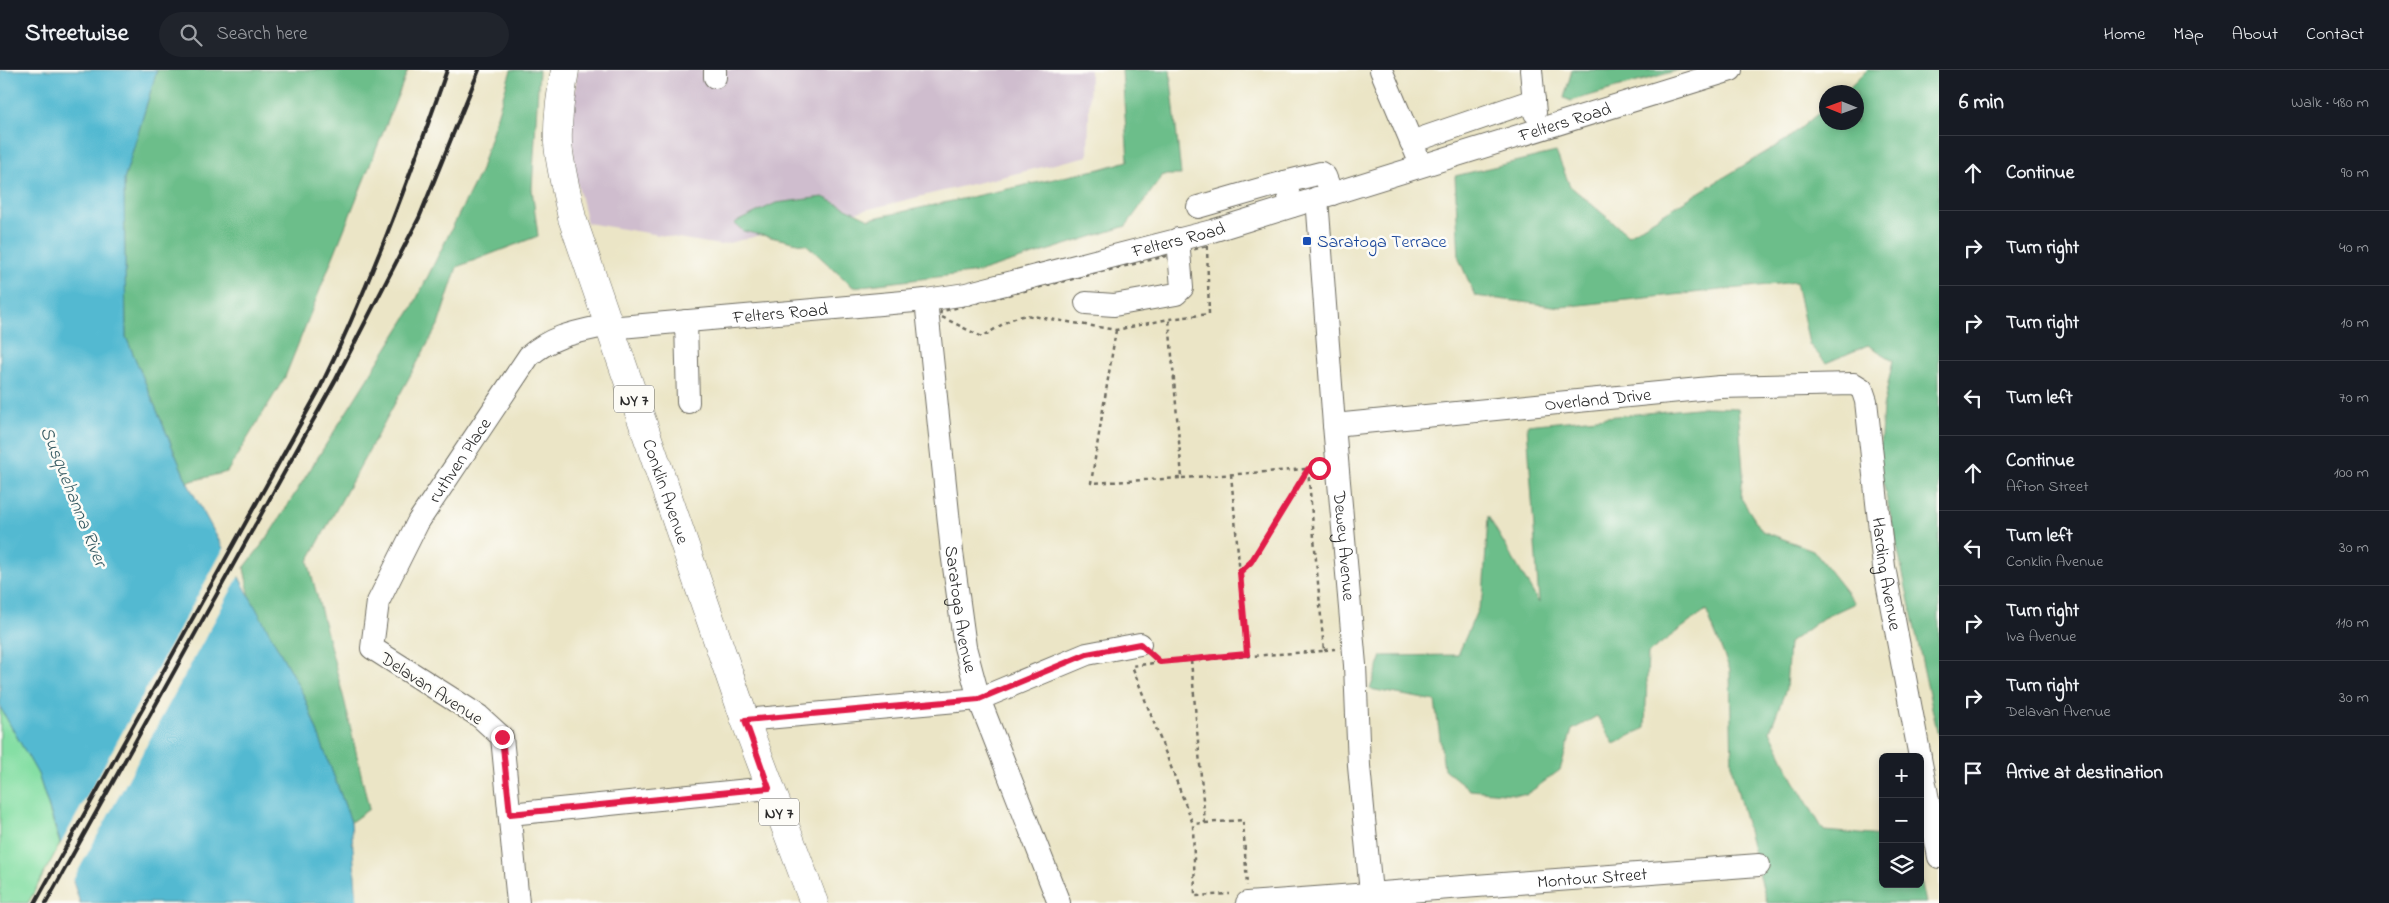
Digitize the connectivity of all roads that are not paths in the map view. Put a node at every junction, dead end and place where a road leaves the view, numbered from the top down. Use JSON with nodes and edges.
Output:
{"nodes":[{"id":1,"x":565,"y":70,"type":"edge"},
{"id":2,"x":1381,"y":70,"type":"edge"},
{"id":3,"x":1531,"y":70,"type":"edge"},
{"id":4,"x":1730,"y":70,"type":"edge"},
{"id":5,"x":1534,"y":100,"type":"junction"},
{"id":6,"x":1536,"y":129,"type":"junction"},
{"id":7,"x":1411,"y":142,"type":"junction"},
{"id":8,"x":1421,"y":165,"type":"junction"},
{"id":9,"x":1285,"y":182,"type":"junction"},
{"id":10,"x":1325,"y":196,"type":"junction"},
{"id":11,"x":1292,"y":206,"type":"junction"},
{"id":12,"x":1198,"y":207,"type":"dead end"},
{"id":13,"x":1178,"y":239,"type":"junction"},
{"id":14,"x":926,"y":300,"type":"junction"},
{"id":15,"x":1086,"y":303,"type":"dead end"},
{"id":16,"x":686,"y":321,"type":"junction"},
{"id":17,"x":608,"y":326,"type":"junction"},
{"id":18,"x":1862,"y":389,"type":"joint"},
{"id":19,"x":688,"y":402,"type":"dead end"},
{"id":20,"x":1334,"y":425,"type":"junction"},
{"id":21,"x":1140,"y":644,"type":"road end"},
{"id":22,"x":372,"y":648,"type":"joint"},
{"id":23,"x":979,"y":699,"type":"junction"},
{"id":24,"x":745,"y":720,"type":"junction"},
{"id":25,"x":1919,"y":753,"type":"edge"},
{"id":26,"x":1924,"y":779,"type":"edge"},
{"id":27,"x":769,"y":788,"type":"junction"},
{"id":28,"x":510,"y":814,"type":"junction"},
{"id":29,"x":1939,"y":857,"type":"edge"},
{"id":30,"x":1758,"y":865,"type":"dead end"},
{"id":31,"x":1371,"y":893,"type":"junction"},
{"id":32,"x":1245,"y":896,"type":"edge"},
{"id":33,"x":518,"y":903,"type":"edge"},
{"id":34,"x":814,"y":903,"type":"edge"},
{"id":35,"x":1059,"y":903,"type":"edge"}],
"edges":[{"from":1,"to":17,"type":"main road","name":"Conklin Avenue","number":"NY 7"},
{"from":2,"to":7,"type":"street"},
{"from":3,"to":5,"type":"street"},
{"from":4,"to":6,"type":"street","name":"Felters Road"},
{"from":5,"to":6,"type":"street"},
{"from":5,"to":7,"type":"street"},
{"from":6,"to":8,"type":"street","name":"Felters Road"},
{"from":7,"to":8,"type":"street"},
{"from":8,"to":10,"type":"street","name":"Felters Road"},
{"from":9,"to":10,"type":"street"},
{"from":9,"to":11,"type":"street"},
{"from":9,"to":12,"type":"street"},
{"from":10,"to":11,"type":"street","name":"Felters Road"},
{"from":10,"to":20,"type":"street","name":"Dewey Avenue"},
{"from":11,"to":13,"type":"street","name":"Felters Road"},
{"from":13,"to":14,"type":"street","name":"Felters Road"},
{"from":13,"to":15,"type":"street"},
{"from":14,"to":16,"type":"street","name":"Felters Road"},
{"from":14,"to":23,"type":"street","name":"Saratoga Avenue"},
{"from":16,"to":17,"type":"street","name":"Felters Road"},
{"from":16,"to":19,"type":"street"},
{"from":17,"to":22,"type":"street","name":"ruthven Place"},
{"from":17,"to":24,"type":"main road","name":"Conklin Avenue","number":"NY 7"},
{"from":18,"to":20,"type":"street","name":"Overland Drive"},
{"from":18,"to":25,"type":"street","name":"Harding Avenue"},
{"from":20,"to":31,"type":"street","name":"Dewey Avenue"},
{"from":21,"to":23,"type":"street"},
{"from":22,"to":28,"type":"street","name":"Delavan Avenue"},
{"from":23,"to":24,"type":"street"},
{"from":23,"to":35,"type":"street","name":"Saratoga Avenue"},
{"from":24,"to":27,"type":"main road","name":"Conklin Avenue","number":"NY 7"},
{"from":26,"to":29,"type":"street","name":"Harding Avenue"},
{"from":27,"to":28,"type":"street"},
{"from":27,"to":34,"type":"main road","name":"Conklin Avenue","number":"NY 7"},
{"from":28,"to":33,"type":"street","name":"Delavan Avenue"},
{"from":30,"to":31,"type":"street","name":"Montour Street"},
{"from":31,"to":32,"type":"street","name":"Montour Street"}]}
